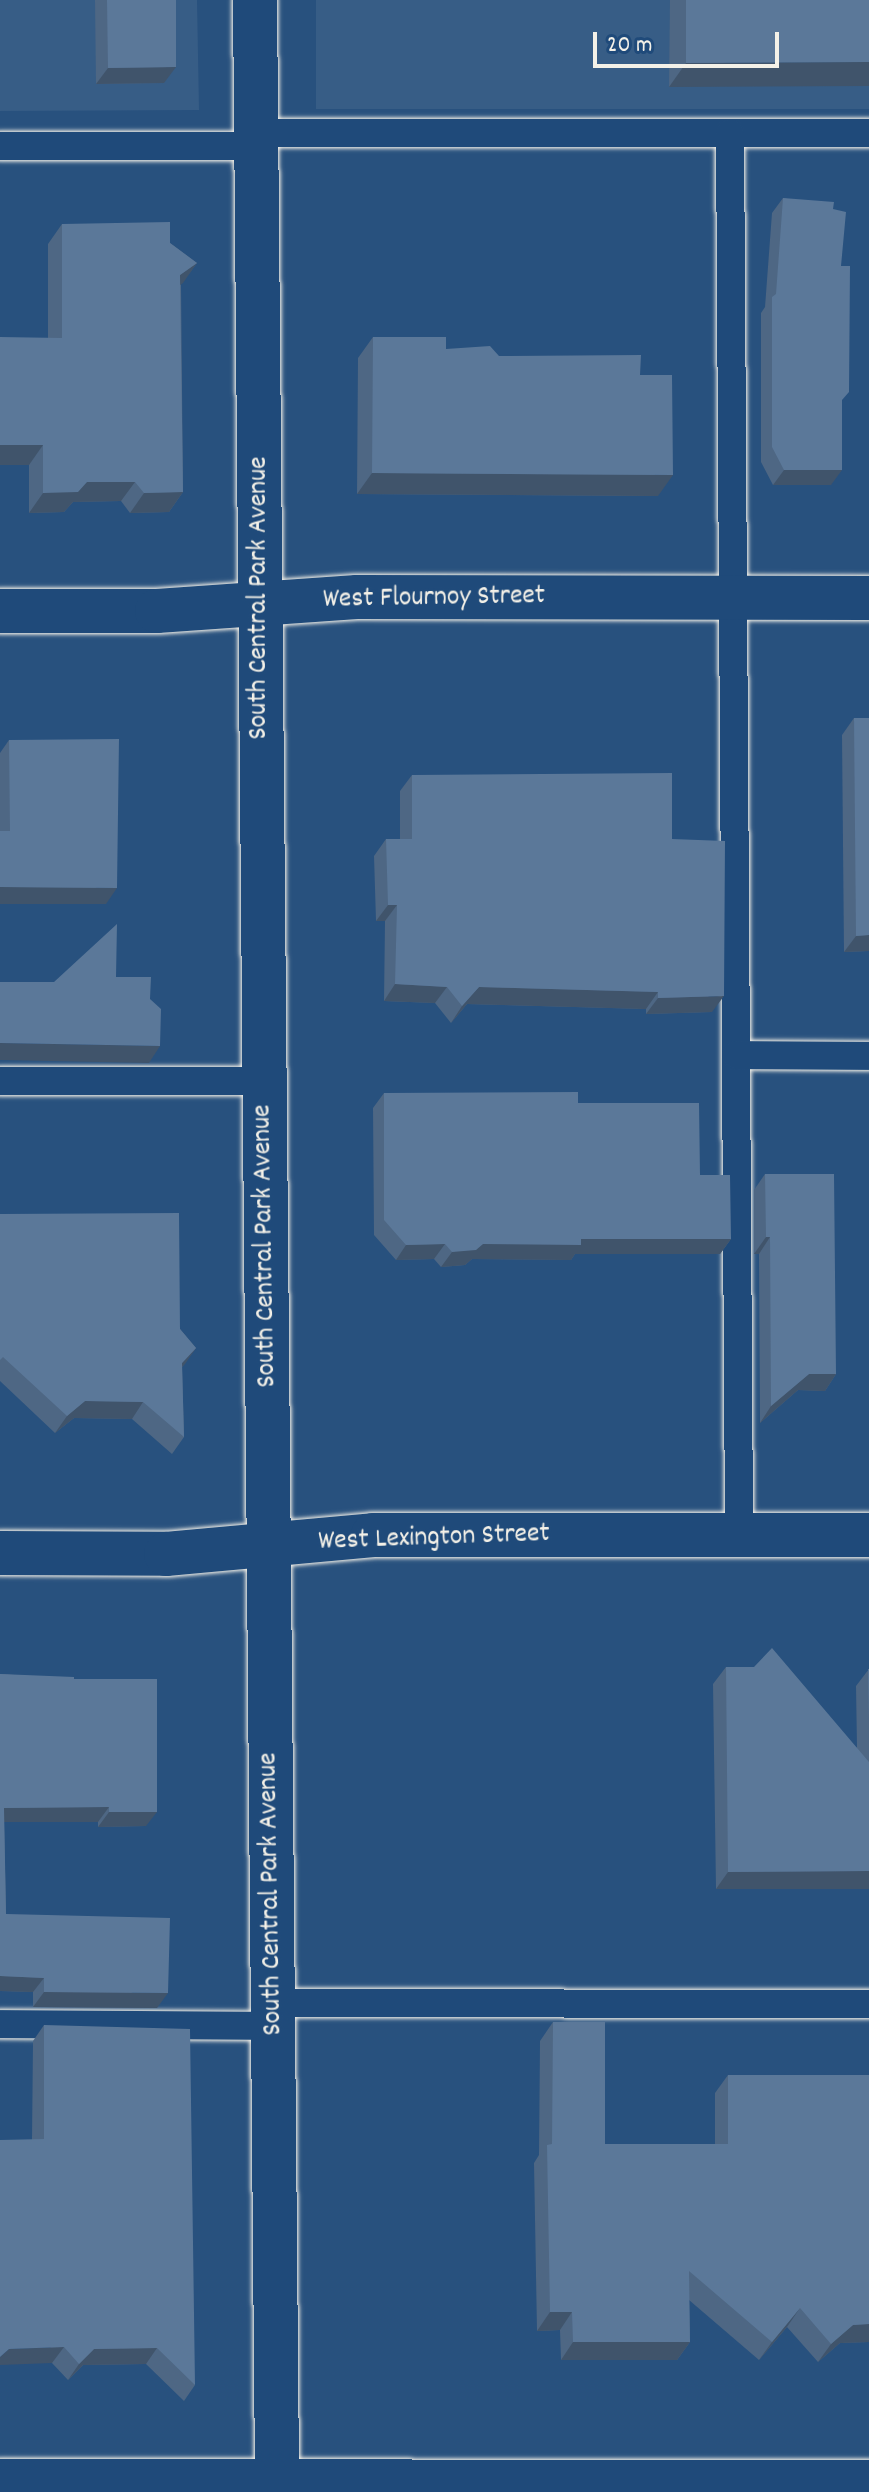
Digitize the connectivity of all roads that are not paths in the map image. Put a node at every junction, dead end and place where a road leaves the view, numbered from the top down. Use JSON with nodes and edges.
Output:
{"nodes":[{"id":1,"x":255,"y":0,"type":"edge"},
{"id":2,"x":730,"y":133,"type":"junction"},
{"id":3,"x":869,"y":133,"type":"edge"},
{"id":4,"x":256,"y":140,"type":"junction"},
{"id":5,"x":0,"y":146,"type":"edge"},
{"id":6,"x":733,"y":598,"type":"junction"},
{"id":7,"x":869,"y":598,"type":"edge"},
{"id":8,"x":261,"y":604,"type":"junction"},
{"id":9,"x":0,"y":611,"type":"edge"},
{"id":10,"x":736,"y":1055,"type":"junction"},
{"id":11,"x":869,"y":1056,"type":"edge"},
{"id":12,"x":0,"y":1081,"type":"edge"},
{"id":13,"x":265,"y":1081,"type":"junction"},
{"id":14,"x":739,"y":1535,"type":"junction"},
{"id":15,"x":869,"y":1535,"type":"edge"},
{"id":16,"x":269,"y":1546,"type":"junction"},
{"id":17,"x":0,"y":1553,"type":"edge"},
{"id":18,"x":869,"y":2004,"type":"edge"},
{"id":19,"x":273,"y":2014,"type":"junction"},
{"id":20,"x":0,"y":2024,"type":"edge"},
{"id":21,"x":0,"y":2481,"type":"edge"},
{"id":22,"x":869,"y":2482,"type":"edge"},
{"id":23,"x":277,"y":2486,"type":"edge"}],
"edges":[{"from":1,"to":4,"type":"street","name":"South Central Park Avenue"},
{"from":2,"to":3,"type":"lane"},
{"from":2,"to":4,"type":"lane"},
{"from":2,"to":6,"type":"lane"},
{"from":4,"to":5,"type":"lane"},
{"from":4,"to":8,"type":"street","name":"South Central Park Avenue"},
{"from":6,"to":7,"type":"street","name":"West Flournoy Street"},
{"from":6,"to":8,"type":"street","name":"West Flournoy Street"},
{"from":6,"to":10,"type":"lane"},
{"from":8,"to":9,"type":"street","name":"West Flournoy Street"},
{"from":8,"to":13,"type":"street","name":"South Central Park Avenue"},
{"from":10,"to":11,"type":"lane"},
{"from":10,"to":14,"type":"lane"},
{"from":12,"to":13,"type":"lane"},
{"from":13,"to":16,"type":"street","name":"South Central Park Avenue"},
{"from":14,"to":15,"type":"street","name":"West Lexington Street"},
{"from":14,"to":16,"type":"street","name":"West Lexington Street"},
{"from":16,"to":17,"type":"street","name":"West Lexington Street"},
{"from":16,"to":19,"type":"street","name":"South Central Park Avenue"},
{"from":18,"to":19,"type":"lane"},
{"from":19,"to":20,"type":"lane"},
{"from":19,"to":23,"type":"street","name":"South Central Park Avenue"},
{"from":21,"to":23,"type":"street"},
{"from":22,"to":23,"type":"street"}]}
